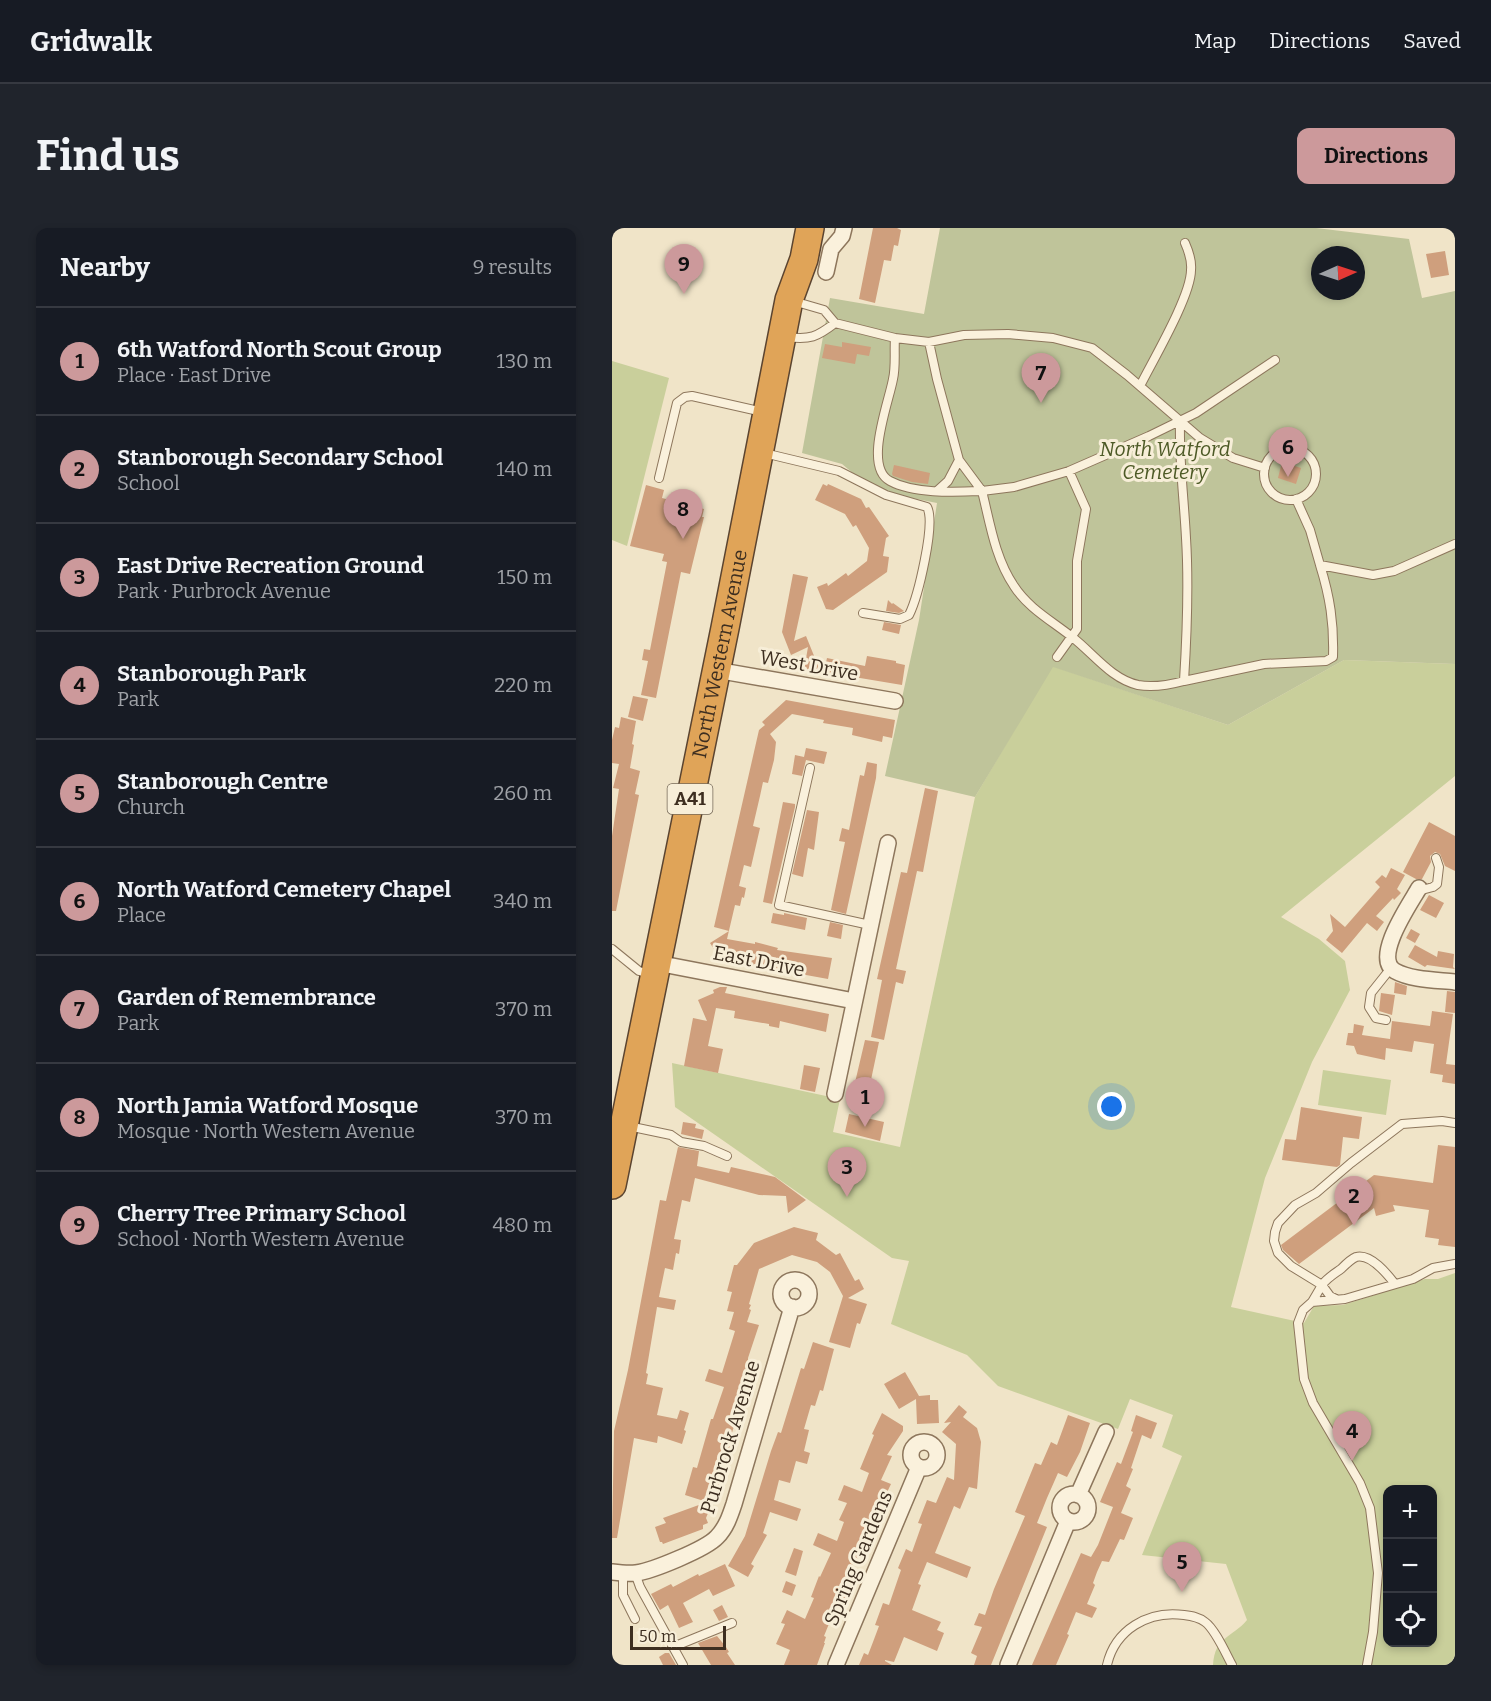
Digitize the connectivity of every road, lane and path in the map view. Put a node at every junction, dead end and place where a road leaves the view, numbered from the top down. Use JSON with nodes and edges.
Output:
{"nodes":[{"id":1,"x":792,"y":228,"type":"edge"},
{"id":2,"x":810,"y":228,"type":"edge"},
{"id":3,"x":843,"y":228,"type":"edge"},
{"id":4,"x":1185,"y":243,"type":"dead end"},
{"id":5,"x":826,"y":272,"type":"dead end"},
{"id":6,"x":789,"y":300,"type":"junction"},
{"id":7,"x":835,"y":322,"type":"junction"},
{"id":8,"x":782,"y":337,"type":"junction"},
{"id":9,"x":895,"y":338,"type":"junction"},
{"id":10,"x":929,"y":342,"type":"junction"},
{"id":11,"x":1275,"y":360,"type":"dead end"},
{"id":12,"x":1140,"y":386,"type":"junction"},
{"id":13,"x":767,"y":413,"type":"junction"},
{"id":14,"x":1180,"y":422,"type":"junction"},
{"id":15,"x":759,"y":452,"type":"junction"},
{"id":16,"x":959,"y":460,"type":"junction"},
{"id":17,"x":1264,"y":468,"type":"junction"},
{"id":18,"x":1069,"y":471,"type":"junction"},
{"id":19,"x":659,"y":478,"type":"dead end"},
{"id":20,"x":937,"y":491,"type":"junction"},
{"id":21,"x":982,"y":491,"type":"junction"},
{"id":22,"x":1296,"y":499,"type":"junction"},
{"id":23,"x":1455,"y":544,"type":"edge"},
{"id":24,"x":1320,"y":565,"type":"junction"},
{"id":25,"x":863,"y":613,"type":"dead end"},
{"id":26,"x":1072,"y":637,"type":"junction"},
{"id":27,"x":1057,"y":657,"type":"dead end"},
{"id":28,"x":716,"y":670,"type":"junction"},
{"id":29,"x":1184,"y":681,"type":"junction"},
{"id":30,"x":895,"y":701,"type":"dead end"},
{"id":31,"x":810,"y":768,"type":"dead end"},
{"id":32,"x":888,"y":843,"type":"dead end"},
{"id":33,"x":1436,"y":858,"type":"dead end"},
{"id":34,"x":1418,"y":889,"type":"joint"},
{"id":35,"x":870,"y":925,"type":"junction"},
{"id":36,"x":612,"y":949,"type":"edge"},
{"id":37,"x":1391,"y":968,"type":"junction"},
{"id":38,"x":656,"y":969,"type":"junction"},
{"id":39,"x":1455,"y":982,"type":"edge"},
{"id":40,"x":854,"y":1001,"type":"junction"},
{"id":41,"x":1386,"y":1020,"type":"dead end"},
{"id":42,"x":835,"y":1094,"type":"dead end"},
{"id":43,"x":1455,"y":1123,"type":"edge"},
{"id":44,"x":624,"y":1125,"type":"junction"},
{"id":45,"x":727,"y":1156,"type":"dead end"},
{"id":46,"x":612,"y":1185,"type":"edge"},
{"id":47,"x":1455,"y":1264,"type":"edge"},
{"id":48,"x":1395,"y":1284,"type":"junction"},
{"id":49,"x":1322,"y":1285,"type":"junction"},
{"id":50,"x":1337,"y":1300,"type":"junction"},
{"id":51,"x":1312,"y":1302,"type":"junction"},
{"id":52,"x":792,"y":1307,"type":"dead end"},
{"id":53,"x":1106,"y":1432,"type":"dead end"},
{"id":54,"x":919,"y":1467,"type":"dead end"},
{"id":55,"x":623,"y":1573,"type":"edge"},
{"id":56,"x":635,"y":1619,"type":"dead end"},
{"id":57,"x":732,"y":1623,"type":"dead end"},
{"id":58,"x":673,"y":1647,"type":"junction"},
{"id":59,"x":683,"y":1665,"type":"edge"},
{"id":60,"x":836,"y":1665,"type":"edge"},
{"id":61,"x":1008,"y":1665,"type":"edge"},
{"id":62,"x":1107,"y":1665,"type":"edge"},
{"id":63,"x":1232,"y":1665,"type":"edge"},
{"id":64,"x":1367,"y":1665,"type":"edge"}],
"edges":[{"from":1,"to":6,"type":"highway","name":"North Western Avenue","number":"A41"},
{"from":2,"to":6,"type":"highway","name":"North Western Avenue","number":"A41"},
{"from":3,"to":5,"type":"street"},
{"from":4,"to":12,"type":"lane"},
{"from":6,"to":7,"type":"lane"},
{"from":6,"to":8,"type":"highway","name":"North Western Avenue","number":"A41"},
{"from":7,"to":8,"type":"lane"},
{"from":7,"to":9,"type":"lane"},
{"from":8,"to":13,"type":"highway","name":"North Western Avenue","number":"A41"},
{"from":9,"to":10,"type":"lane"},
{"from":9,"to":20,"type":"lane"},
{"from":10,"to":12,"type":"lane"},
{"from":10,"to":16,"type":"lane"},
{"from":11,"to":14,"type":"lane"},
{"from":12,"to":14,"type":"lane"},
{"from":13,"to":15,"type":"highway","name":"North Western Avenue","number":"A41"},
{"from":13,"to":19,"type":"lane"},
{"from":14,"to":17,"type":"lane"},
{"from":14,"to":18,"type":"lane"},
{"from":14,"to":29,"type":"lane"},
{"from":15,"to":25,"type":"lane"},
{"from":15,"to":28,"type":"highway","name":"North Western Avenue","number":"A41"},
{"from":16,"to":20,"type":"lane"},
{"from":16,"to":21,"type":"lane"},
{"from":17,"to":22,"type":"lane"},
{"from":17,"to":22,"type":"lane"},
{"from":18,"to":21,"type":"lane"},
{"from":18,"to":26,"type":"lane"},
{"from":20,"to":21,"type":"lane"},
{"from":21,"to":26,"type":"lane"},
{"from":22,"to":24,"type":"lane"},
{"from":23,"to":24,"type":"lane"},
{"from":24,"to":29,"type":"lane"},
{"from":26,"to":27,"type":"lane"},
{"from":26,"to":29,"type":"lane"},
{"from":28,"to":30,"type":"street","name":"West Drive"},
{"from":28,"to":38,"type":"highway","name":"North Western Avenue","number":"A41"},
{"from":31,"to":35,"type":"lane"},
{"from":32,"to":35,"type":"street"},
{"from":33,"to":34,"type":"lane"},
{"from":34,"to":37,"type":"street"},
{"from":35,"to":40,"type":"street"},
{"from":36,"to":38,"type":"lane"},
{"from":37,"to":39,"type":"street"},
{"from":37,"to":41,"type":"lane"},
{"from":38,"to":40,"type":"street","name":"East Drive"},
{"from":38,"to":44,"type":"highway","name":"North Western Avenue","number":"A41"},
{"from":40,"to":42,"type":"street"},
{"from":43,"to":49,"type":"lane"},
{"from":44,"to":45,"type":"lane"},
{"from":44,"to":46,"type":"highway","name":"North Western Avenue","number":"A41"},
{"from":47,"to":48,"type":"lane"},
{"from":48,"to":49,"type":"lane"},
{"from":48,"to":50,"type":"lane"},
{"from":49,"to":50,"type":"lane"},
{"from":49,"to":51,"type":"lane"},
{"from":50,"to":51,"type":"lane"},
{"from":51,"to":64,"type":"lane"},
{"from":52,"to":55,"type":"street","name":"Purbrock Avenue"},
{"from":53,"to":61,"type":"street"},
{"from":54,"to":60,"type":"street","name":"Spring Gardens"},
{"from":55,"to":56,"type":"lane"},
{"from":55,"to":58,"type":"lane"},
{"from":57,"to":58,"type":"lane"},
{"from":58,"to":59,"type":"lane"},
{"from":62,"to":63,"type":"lane"}]}
